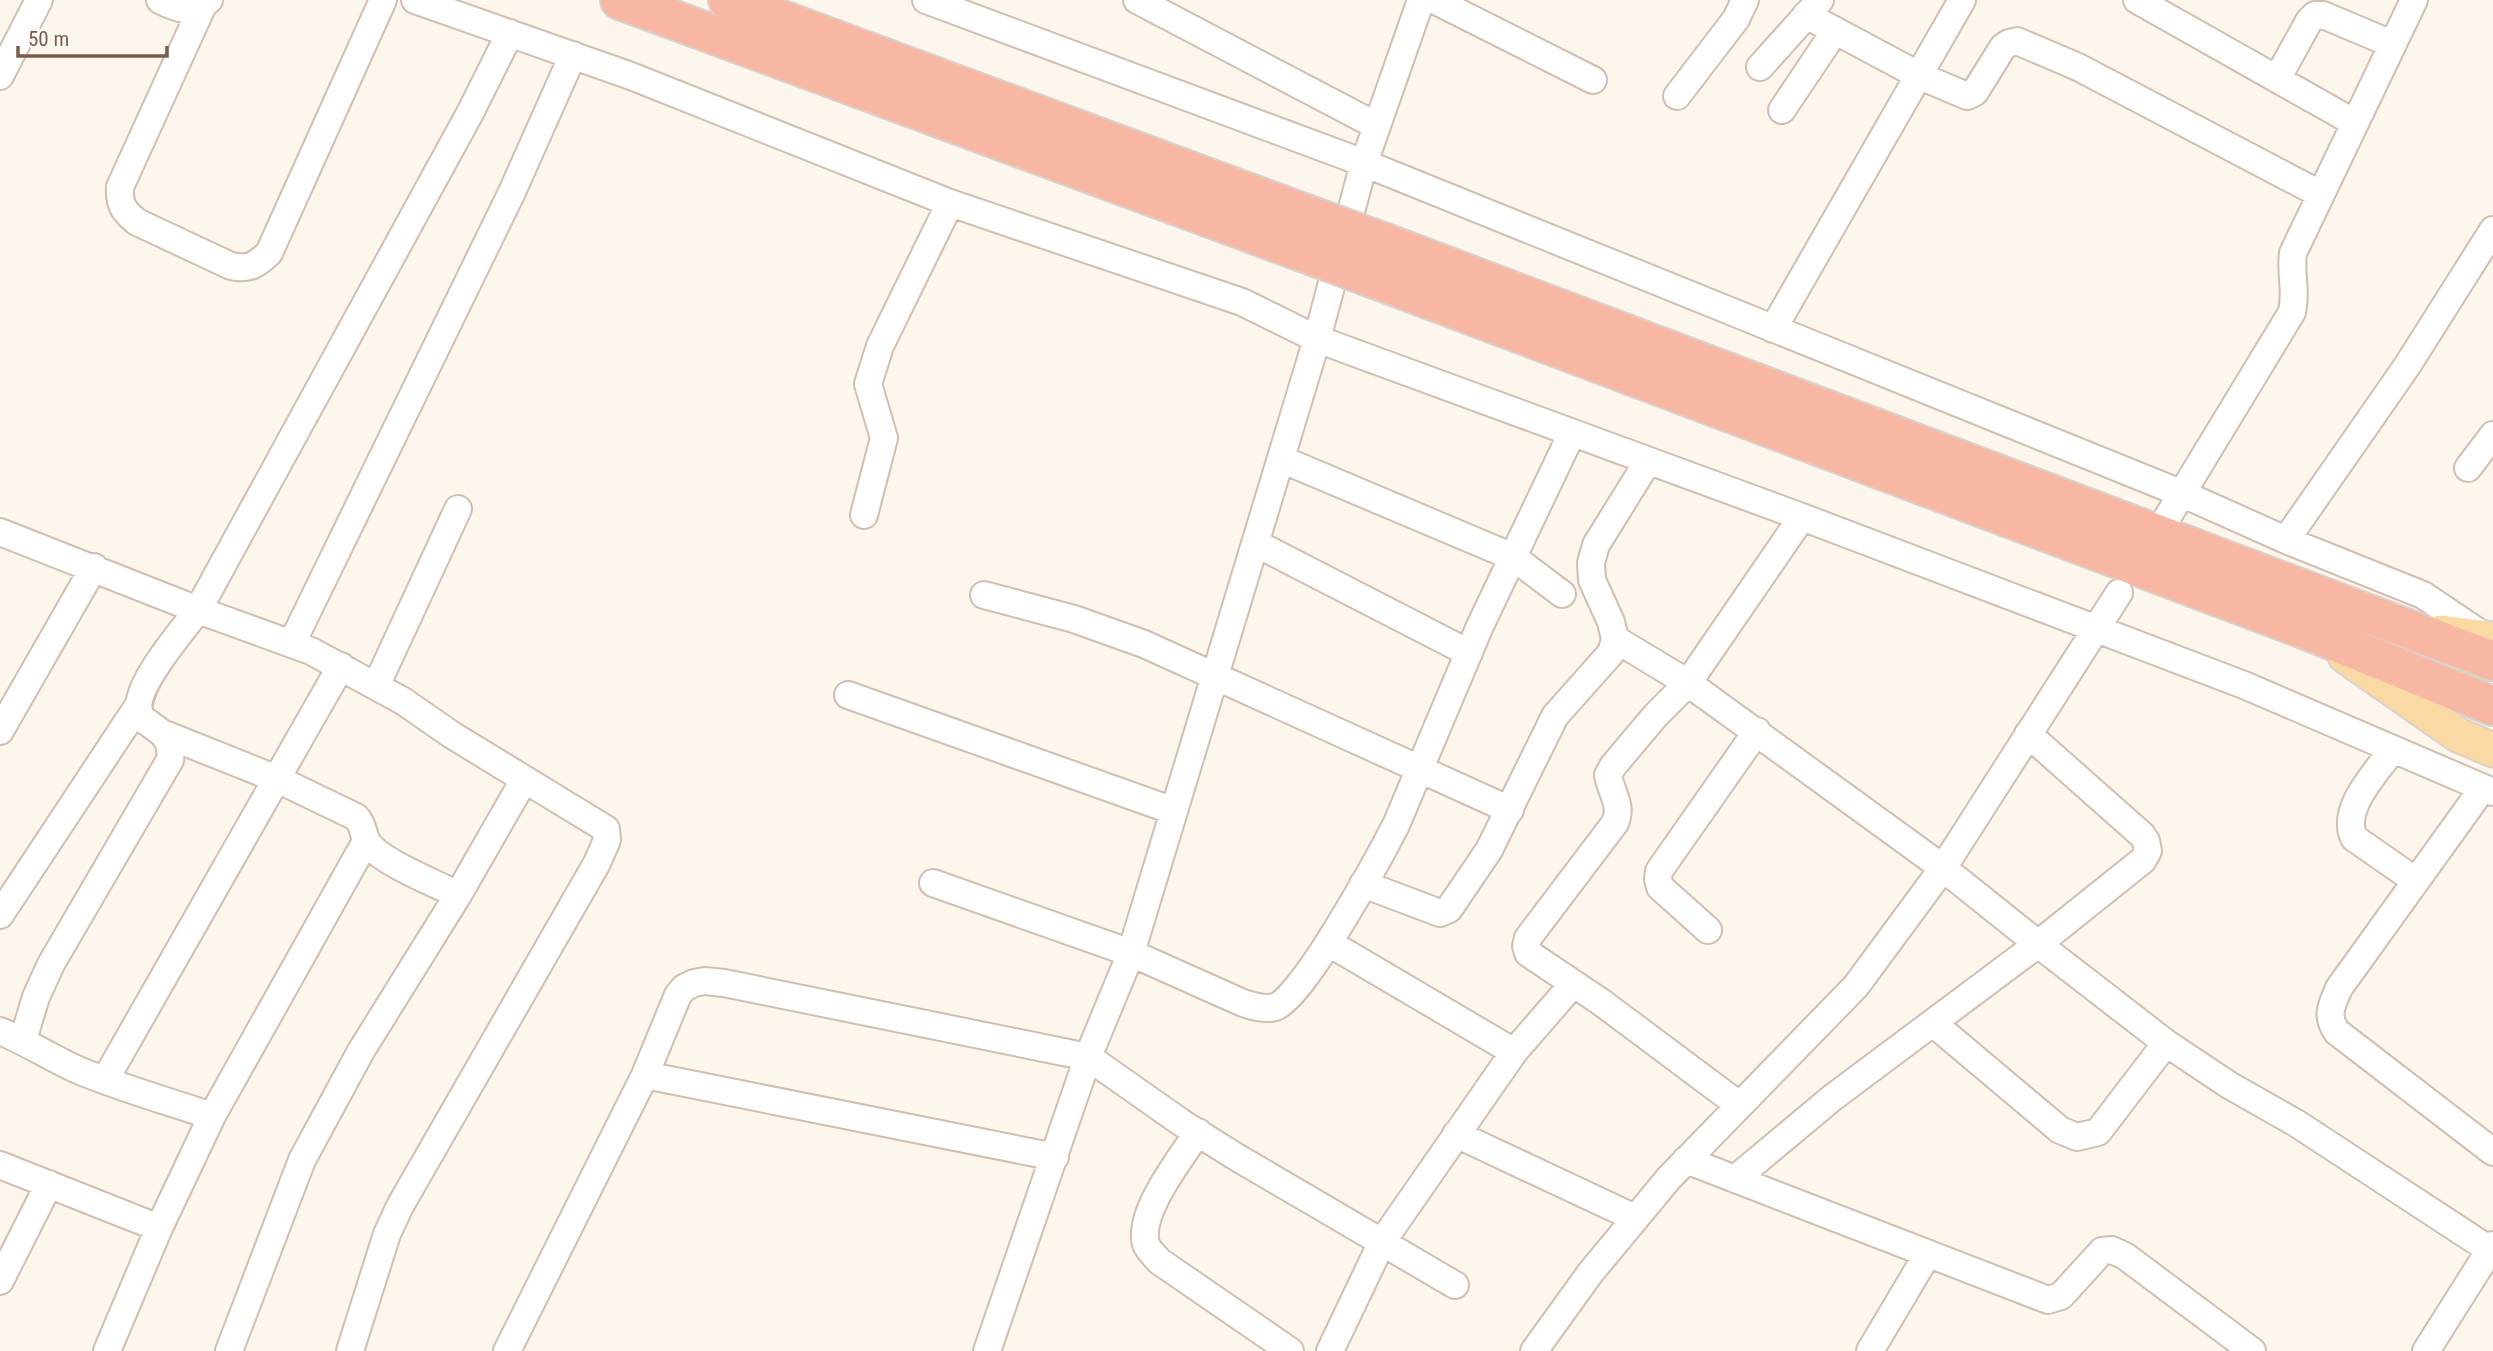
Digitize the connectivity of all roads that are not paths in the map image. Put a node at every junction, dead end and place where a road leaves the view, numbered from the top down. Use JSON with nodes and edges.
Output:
{"nodes":[{"id":1,"x":38,"y":0,"type":"edge"},
{"id":2,"x":160,"y":0,"type":"edge"},
{"id":3,"x":383,"y":0,"type":"edge"},
{"id":4,"x":415,"y":0,"type":"edge"},
{"id":5,"x":620,"y":0,"type":"edge"},
{"id":6,"x":728,"y":0,"type":"edge"},
{"id":7,"x":926,"y":0,"type":"edge"},
{"id":8,"x":1137,"y":0,"type":"edge"},
{"id":9,"x":1421,"y":0,"type":"edge"},
{"id":10,"x":1434,"y":0,"type":"edge"},
{"id":11,"x":1745,"y":0,"type":"edge"},
{"id":12,"x":1962,"y":0,"type":"edge"},
{"id":13,"x":2137,"y":0,"type":"edge"},
{"id":14,"x":2414,"y":0,"type":"edge"},
{"id":15,"x":206,"y":3,"type":"edge"},
{"id":16,"x":1813,"y":8,"type":"edge"},
{"id":17,"x":1835,"y":31,"type":"junction"},
{"id":18,"x":510,"y":33,"type":"junction"},
{"id":19,"x":2392,"y":44,"type":"junction"},
{"id":20,"x":573,"y":55,"type":"junction"},
{"id":21,"x":1760,"y":67,"type":"dead end"},
{"id":22,"x":0,"y":76,"type":"edge"},
{"id":23,"x":1920,"y":76,"type":"junction"},
{"id":24,"x":2277,"y":79,"type":"junction"},
{"id":25,"x":1593,"y":80,"type":"dead end"},
{"id":26,"x":1676,"y":96,"type":"dead end"},
{"id":27,"x":1782,"y":110,"type":"dead end"},
{"id":28,"x":2355,"y":123,"type":"junction"},
{"id":29,"x":1377,"y":126,"type":"junction"},
{"id":30,"x":1364,"y":163,"type":"junction"},
{"id":31,"x":2320,"y":194,"type":"junction"},
{"id":32,"x":950,"y":203,"type":"junction"},
{"id":33,"x":2493,"y":230,"type":"edge"},
{"id":34,"x":1300,"y":231,"type":"junction"},
{"id":35,"x":1373,"y":259,"type":"junction"},
{"id":36,"x":1773,"y":329,"type":"junction"},
{"id":37,"x":1317,"y":339,"type":"junction"},
{"id":38,"x":1572,"y":433,"type":"junction"},
{"id":39,"x":2493,"y":435,"type":"edge"},
{"id":40,"x":1281,"y":459,"type":"junction"},
{"id":41,"x":1648,"y":461,"type":"junction"},
{"id":42,"x":2468,"y":468,"type":"dead end"},
{"id":43,"x":2183,"y":494,"type":"junction"},
{"id":44,"x":458,"y":509,"type":"dead end"},
{"id":45,"x":864,"y":516,"type":"dead end"},
{"id":46,"x":1802,"y":517,"type":"junction"},
{"id":47,"x":2168,"y":519,"type":"dead end"},
{"id":48,"x":0,"y":533,"type":"edge"},
{"id":49,"x":2287,"y":540,"type":"junction"},
{"id":50,"x":1255,"y":543,"type":"junction"},
{"id":51,"x":1513,"y":557,"type":"junction"},
{"id":52,"x":94,"y":568,"type":"junction"},
{"id":53,"x":2119,"y":593,"type":"dead end"},
{"id":54,"x":1562,"y":594,"type":"dead end"},
{"id":55,"x":984,"y":595,"type":"dead end"},
{"id":56,"x":198,"y":610,"type":"junction"},
{"id":57,"x":2097,"y":629,"type":"junction"},
{"id":58,"x":2309,"y":631,"type":"junction"},
{"id":59,"x":1615,"y":639,"type":"junction"},
{"id":60,"x":292,"y":643,"type":"junction"},
{"id":61,"x":2491,"y":646,"type":"edge"},
{"id":62,"x":1469,"y":653,"type":"junction"},
{"id":63,"x":341,"y":666,"type":"junction"},
{"id":64,"x":1215,"y":674,"type":"junction"},
{"id":65,"x":1688,"y":683,"type":"junction"},
{"id":66,"x":376,"y":686,"type":"junction"},
{"id":67,"x":848,"y":695,"type":"dead end"},
{"id":68,"x":138,"y":706,"type":"junction"},
{"id":69,"x":2493,"y":706,"type":"edge"},
{"id":70,"x":0,"y":731,"type":"edge"},
{"id":71,"x":1756,"y":731,"type":"junction"},
{"id":72,"x":2028,"y":734,"type":"junction"},
{"id":73,"x":167,"y":735,"type":"junction"},
{"id":74,"x":2393,"y":749,"type":"junction"},
{"id":75,"x":2493,"y":750,"type":"edge"},
{"id":76,"x":1419,"y":770,"type":"junction"},
{"id":77,"x":277,"y":779,"type":"junction"},
{"id":78,"x":524,"y":780,"type":"junction"},
{"id":79,"x":2488,"y":790,"type":"edge"},
{"id":80,"x":1510,"y":810,"type":"junction"},
{"id":81,"x":1174,"y":811,"type":"junction"},
{"id":82,"x":366,"y":841,"type":"junction"},
{"id":83,"x":1943,"y":868,"type":"junction"},
{"id":84,"x":2416,"y":881,"type":"junction"},
{"id":85,"x":933,"y":883,"type":"dead end"},
{"id":86,"x":1363,"y":884,"type":"junction"},
{"id":87,"x":458,"y":895,"type":"junction"},
{"id":88,"x":0,"y":915,"type":"edge"},
{"id":89,"x":1708,"y":930,"type":"dead end"},
{"id":90,"x":1329,"y":943,"type":"junction"},
{"id":91,"x":2038,"y":944,"type":"junction"},
{"id":92,"x":1131,"y":953,"type":"junction"},
{"id":93,"x":1573,"y":984,"type":"junction"},
{"id":94,"x":1934,"y":1024,"type":"junction"},
{"id":95,"x":11,"y":1035,"type":"edge"},
{"id":96,"x":2166,"y":1043,"type":"junction"},
{"id":97,"x":1514,"y":1052,"type":"junction"},
{"id":98,"x":1088,"y":1057,"type":"junction"},
{"id":99,"x":645,"y":1075,"type":"junction"},
{"id":100,"x":105,"y":1080,"type":"junction"},
{"id":101,"x":1739,"y":1105,"type":"junction"},
{"id":102,"x":212,"y":1116,"type":"junction"},
{"id":103,"x":1198,"y":1132,"type":"junction"},
{"id":104,"x":1456,"y":1134,"type":"junction"},
{"id":105,"x":2493,"y":1152,"type":"edge"},
{"id":106,"x":1055,"y":1157,"type":"junction"},
{"id":107,"x":1686,"y":1160,"type":"junction"},
{"id":108,"x":0,"y":1165,"type":"edge"},
{"id":109,"x":1735,"y":1179,"type":"junction"},
{"id":110,"x":49,"y":1184,"type":"junction"},
{"id":111,"x":1635,"y":1218,"type":"junction"},
{"id":112,"x":159,"y":1228,"type":"junction"},
{"id":113,"x":1382,"y":1242,"type":"junction"},
{"id":114,"x":2491,"y":1248,"type":"edge"},
{"id":115,"x":1927,"y":1255,"type":"junction"},
{"id":116,"x":0,"y":1281,"type":"edge"},
{"id":117,"x":1455,"y":1285,"type":"dead end"},
{"id":118,"x":107,"y":1351,"type":"edge"},
{"id":119,"x":229,"y":1351,"type":"edge"},
{"id":120,"x":350,"y":1351,"type":"edge"},
{"id":121,"x":507,"y":1351,"type":"edge"},
{"id":122,"x":987,"y":1351,"type":"edge"},
{"id":123,"x":1290,"y":1351,"type":"edge"},
{"id":124,"x":1330,"y":1351,"type":"edge"},
{"id":125,"x":1534,"y":1351,"type":"edge"},
{"id":126,"x":1870,"y":1351,"type":"edge"},
{"id":127,"x":2252,"y":1351,"type":"edge"},
{"id":128,"x":2426,"y":1351,"type":"edge"}],
"edges":[{"from":1,"to":22,"type":"street"},
{"from":2,"to":15,"type":"street"},
{"from":3,"to":15,"type":"street"},
{"from":4,"to":18,"type":"street"},
{"from":5,"to":34,"type":"highway"},
{"from":6,"to":34,"type":"highway"},
{"from":7,"to":30,"type":"street"},
{"from":8,"to":29,"type":"street"},
{"from":9,"to":29,"type":"street"},
{"from":10,"to":25,"type":"street"},
{"from":11,"to":26,"type":"street"},
{"from":12,"to":23,"type":"street"},
{"from":13,"to":24,"type":"street"},
{"from":14,"to":19,"type":"street"},
{"from":16,"to":17,"type":"street"},
{"from":16,"to":21,"type":"street"},
{"from":17,"to":23,"type":"street"},
{"from":17,"to":27,"type":"street"},
{"from":18,"to":20,"type":"street"},
{"from":18,"to":56,"type":"street"},
{"from":19,"to":24,"type":"street"},
{"from":19,"to":28,"type":"street"},
{"from":20,"to":32,"type":"street"},
{"from":20,"to":60,"type":"street"},
{"from":23,"to":31,"type":"street"},
{"from":23,"to":36,"type":"street"},
{"from":24,"to":28,"type":"street"},
{"from":28,"to":31,"type":"street"},
{"from":29,"to":30,"type":"street"},
{"from":30,"to":36,"type":"street"},
{"from":30,"to":37,"type":"street"},
{"from":31,"to":43,"type":"street"},
{"from":32,"to":37,"type":"street"},
{"from":32,"to":45,"type":"street"},
{"from":33,"to":49,"type":"street"},
{"from":34,"to":35,"type":"highway","bridge":true},
{"from":35,"to":58,"type":"highway"},
{"from":35,"to":61,"type":"highway"},
{"from":36,"to":43,"type":"street"},
{"from":37,"to":38,"type":"street"},
{"from":37,"to":40,"type":"street"},
{"from":38,"to":41,"type":"street"},
{"from":38,"to":51,"type":"street"},
{"from":39,"to":42,"type":"street"},
{"from":40,"to":50,"type":"street"},
{"from":40,"to":51,"type":"street"},
{"from":41,"to":46,"type":"street"},
{"from":41,"to":59,"type":"street"},
{"from":43,"to":47,"type":"street"},
{"from":43,"to":49,"type":"street"},
{"from":44,"to":66,"type":"street"},
{"from":46,"to":57,"type":"street"},
{"from":46,"to":65,"type":"street"},
{"from":48,"to":52,"type":"street"},
{"from":49,"to":61,"type":"street"},
{"from":50,"to":62,"type":"street"},
{"from":50,"to":64,"type":"street"},
{"from":51,"to":54,"type":"street"},
{"from":51,"to":62,"type":"street"},
{"from":52,"to":56,"type":"street"},
{"from":52,"to":70,"type":"street"},
{"from":53,"to":57,"type":"street"},
{"from":55,"to":64,"type":"street"},
{"from":56,"to":60,"type":"street"},
{"from":56,"to":68,"type":"street"},
{"from":57,"to":72,"type":"street"},
{"from":57,"to":74,"type":"street"},
{"from":58,"to":69,"type":"highway"},
{"from":58,"to":75,"type":"main road"},
{"from":59,"to":65,"type":"street"},
{"from":59,"to":80,"type":"street"},
{"from":60,"to":63,"type":"street"},
{"from":62,"to":76,"type":"street"},
{"from":63,"to":66,"type":"street"},
{"from":63,"to":77,"type":"street"},
{"from":64,"to":76,"type":"street"},
{"from":64,"to":81,"type":"street"},
{"from":65,"to":71,"type":"street"},
{"from":65,"to":93,"type":"street"},
{"from":66,"to":78,"type":"street"},
{"from":67,"to":81,"type":"street"},
{"from":68,"to":73,"type":"street"},
{"from":68,"to":88,"type":"street"},
{"from":71,"to":83,"type":"street"},
{"from":71,"to":89,"type":"street"},
{"from":72,"to":83,"type":"street"},
{"from":72,"to":91,"type":"street"},
{"from":73,"to":77,"type":"street"},
{"from":73,"to":95,"type":"street"},
{"from":74,"to":79,"type":"street"},
{"from":74,"to":84,"type":"street"},
{"from":76,"to":80,"type":"street"},
{"from":76,"to":86,"type":"street"},
{"from":77,"to":82,"type":"street"},
{"from":77,"to":100,"type":"street"},
{"from":78,"to":87,"type":"street"},
{"from":78,"to":120,"type":"street"},
{"from":79,"to":84,"type":"street"},
{"from":80,"to":86,"type":"street"},
{"from":81,"to":92,"type":"street"},
{"from":82,"to":87,"type":"street"},
{"from":82,"to":102,"type":"street"},
{"from":83,"to":91,"type":"street"},
{"from":83,"to":101,"type":"street"},
{"from":84,"to":105,"type":"street"},
{"from":85,"to":92,"type":"street"},
{"from":86,"to":90,"type":"street"},
{"from":87,"to":119,"type":"street"},
{"from":90,"to":92,"type":"street"},
{"from":90,"to":97,"type":"street"},
{"from":91,"to":94,"type":"street"},
{"from":91,"to":96,"type":"street"},
{"from":92,"to":98,"type":"street"},
{"from":93,"to":97,"type":"street"},
{"from":93,"to":101,"type":"street"},
{"from":94,"to":96,"type":"street"},
{"from":94,"to":109,"type":"street"},
{"from":95,"to":100,"type":"street"},
{"from":96,"to":114,"type":"street"},
{"from":97,"to":104,"type":"street"},
{"from":98,"to":99,"type":"street"},
{"from":98,"to":103,"type":"street"},
{"from":98,"to":106,"type":"street"},
{"from":99,"to":106,"type":"street"},
{"from":99,"to":121,"type":"street"},
{"from":100,"to":102,"type":"street"},
{"from":101,"to":107,"type":"street"},
{"from":102,"to":112,"type":"street"},
{"from":103,"to":113,"type":"street"},
{"from":103,"to":123,"type":"street"},
{"from":104,"to":111,"type":"street"},
{"from":104,"to":113,"type":"street"},
{"from":106,"to":122,"type":"street"},
{"from":107,"to":109,"type":"street"},
{"from":107,"to":111,"type":"street"},
{"from":108,"to":110,"type":"street"},
{"from":109,"to":115,"type":"street"},
{"from":110,"to":112,"type":"street"},
{"from":110,"to":116,"type":"street"},
{"from":111,"to":125,"type":"street"},
{"from":112,"to":118,"type":"street"},
{"from":113,"to":117,"type":"street"},
{"from":113,"to":124,"type":"street"},
{"from":114,"to":128,"type":"street"},
{"from":115,"to":126,"type":"street"},
{"from":115,"to":127,"type":"street"}]}
